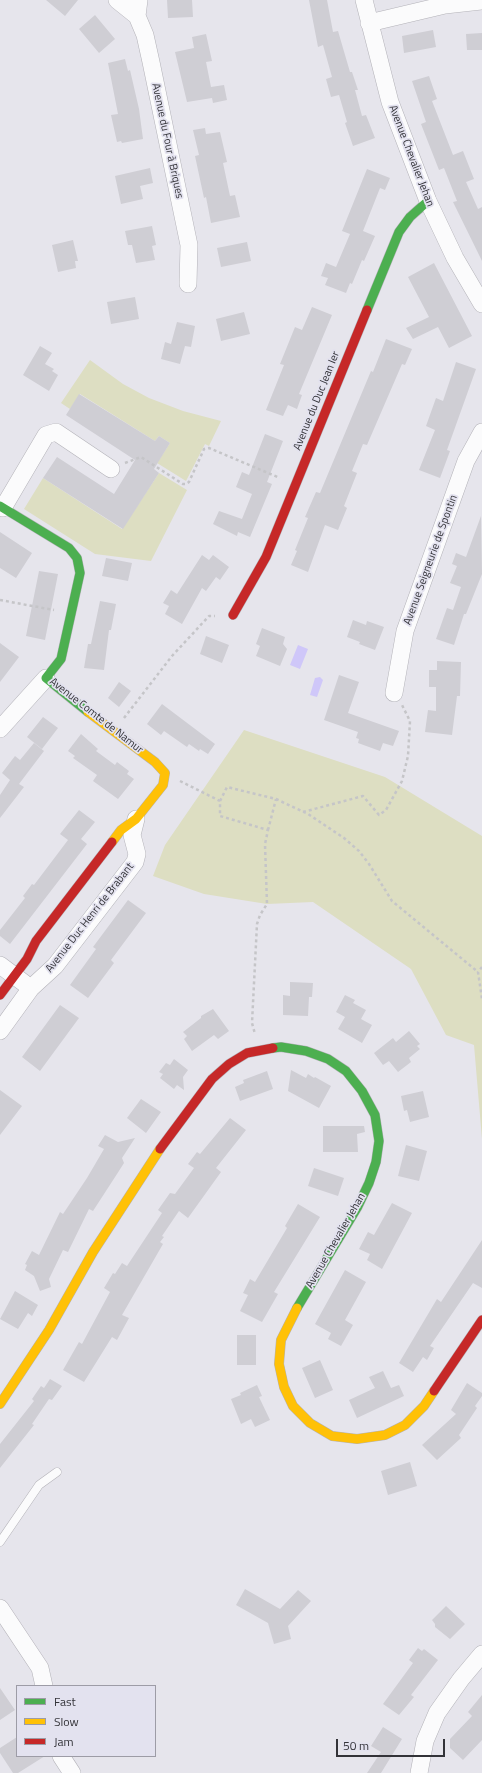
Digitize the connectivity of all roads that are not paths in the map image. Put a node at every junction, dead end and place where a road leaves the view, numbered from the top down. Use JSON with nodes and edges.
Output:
{"nodes":[{"id":1,"x":117,"y":0,"type":"edge"},
{"id":2,"x":364,"y":0,"type":"edge"},
{"id":3,"x":482,"y":1,"type":"edge"},
{"id":4,"x":138,"y":8,"type":"edge"},
{"id":5,"x":369,"y":23,"type":"junction"},
{"id":6,"x":428,"y":201,"type":"junction"},
{"id":7,"x":188,"y":284,"type":"dead end"},
{"id":8,"x":482,"y":304,"type":"edge"},
{"id":9,"x":482,"y":432,"type":"edge"},
{"id":10,"x":111,"y":469,"type":"road end"},
{"id":11,"x":1,"y":507,"type":"edge"},
{"id":12,"x":233,"y":614,"type":"road end"},
{"id":13,"x":46,"y":678,"type":"junction"},
{"id":14,"x":394,"y":693,"type":"road end"},
{"id":15,"x":0,"y":729,"type":"edge"},
{"id":16,"x":164,"y":773,"type":"joint"},
{"id":17,"x":136,"y":819,"type":"junction"},
{"id":18,"x":0,"y":965,"type":"edge"},
{"id":19,"x":15,"y":976,"type":"junction"},
{"id":20,"x":32,"y":988,"type":"junction"},
{"id":21,"x":0,"y":995,"type":"edge"},
{"id":22,"x":0,"y":1031,"type":"edge"},
{"id":23,"x":482,"y":1320,"type":"edge"},
{"id":24,"x":0,"y":1404,"type":"edge"},
{"id":25,"x":57,"y":1472,"type":"dead end"},
{"id":26,"x":0,"y":1542,"type":"edge"},
{"id":27,"x":0,"y":1608,"type":"edge"},
{"id":28,"x":480,"y":1661,"type":"edge"},
{"id":29,"x":44,"y":1685,"type":"edge"},
{"id":30,"x":62,"y":1757,"type":"edge"},
{"id":31,"x":72,"y":1773,"type":"edge"},
{"id":32,"x":418,"y":1773,"type":"edge"}],
"edges":[{"from":1,"to":4,"type":"street"},
{"from":2,"to":5,"type":"street","name":"Avenue Chevalier Jehan"},
{"from":3,"to":5,"type":"street"},
{"from":4,"to":7,"type":"street","name":"Avenue du Four à Briques"},
{"from":5,"to":6,"type":"street","name":"Avenue Chevalier Jehan"},
{"from":6,"to":8,"type":"street","name":"Avenue Chevalier Jehan"},
{"from":6,"to":12,"type":"street","name":"Avenue du Duc Jean Ier"},
{"from":9,"to":14,"type":"street","name":"Avenue Seigneurie de Spontin"},
{"from":10,"to":11,"type":"street","name":"Avenue Comte de Namur"},
{"from":11,"to":13,"type":"street","name":"Avenue Comte de Namur"},
{"from":13,"to":15,"type":"street"},
{"from":13,"to":16,"type":"street","name":"Avenue Comte de Namur"},
{"from":16,"to":17,"type":"street","name":"Avenue Duc Henri de Brabant"},
{"from":17,"to":19,"type":"street","name":"Avenue Duc Henri de Brabant"},
{"from":17,"to":20,"type":"street","name":"Avenue Duc Henri de Brabant"},
{"from":18,"to":19,"type":"street"},
{"from":19,"to":20,"type":"street"},
{"from":19,"to":21,"type":"street","name":"Avenue Duc Henri de Brabant"},
{"from":20,"to":22,"type":"street","name":"Avenue Duc Henri de Brabant"},
{"from":23,"to":24,"type":"street","name":"Avenue Chevalier Jehan"},
{"from":25,"to":26,"type":"lane"},
{"from":27,"to":29,"type":"street"},
{"from":28,"to":32,"type":"street"},
{"from":30,"to":31,"type":"street"}]}
